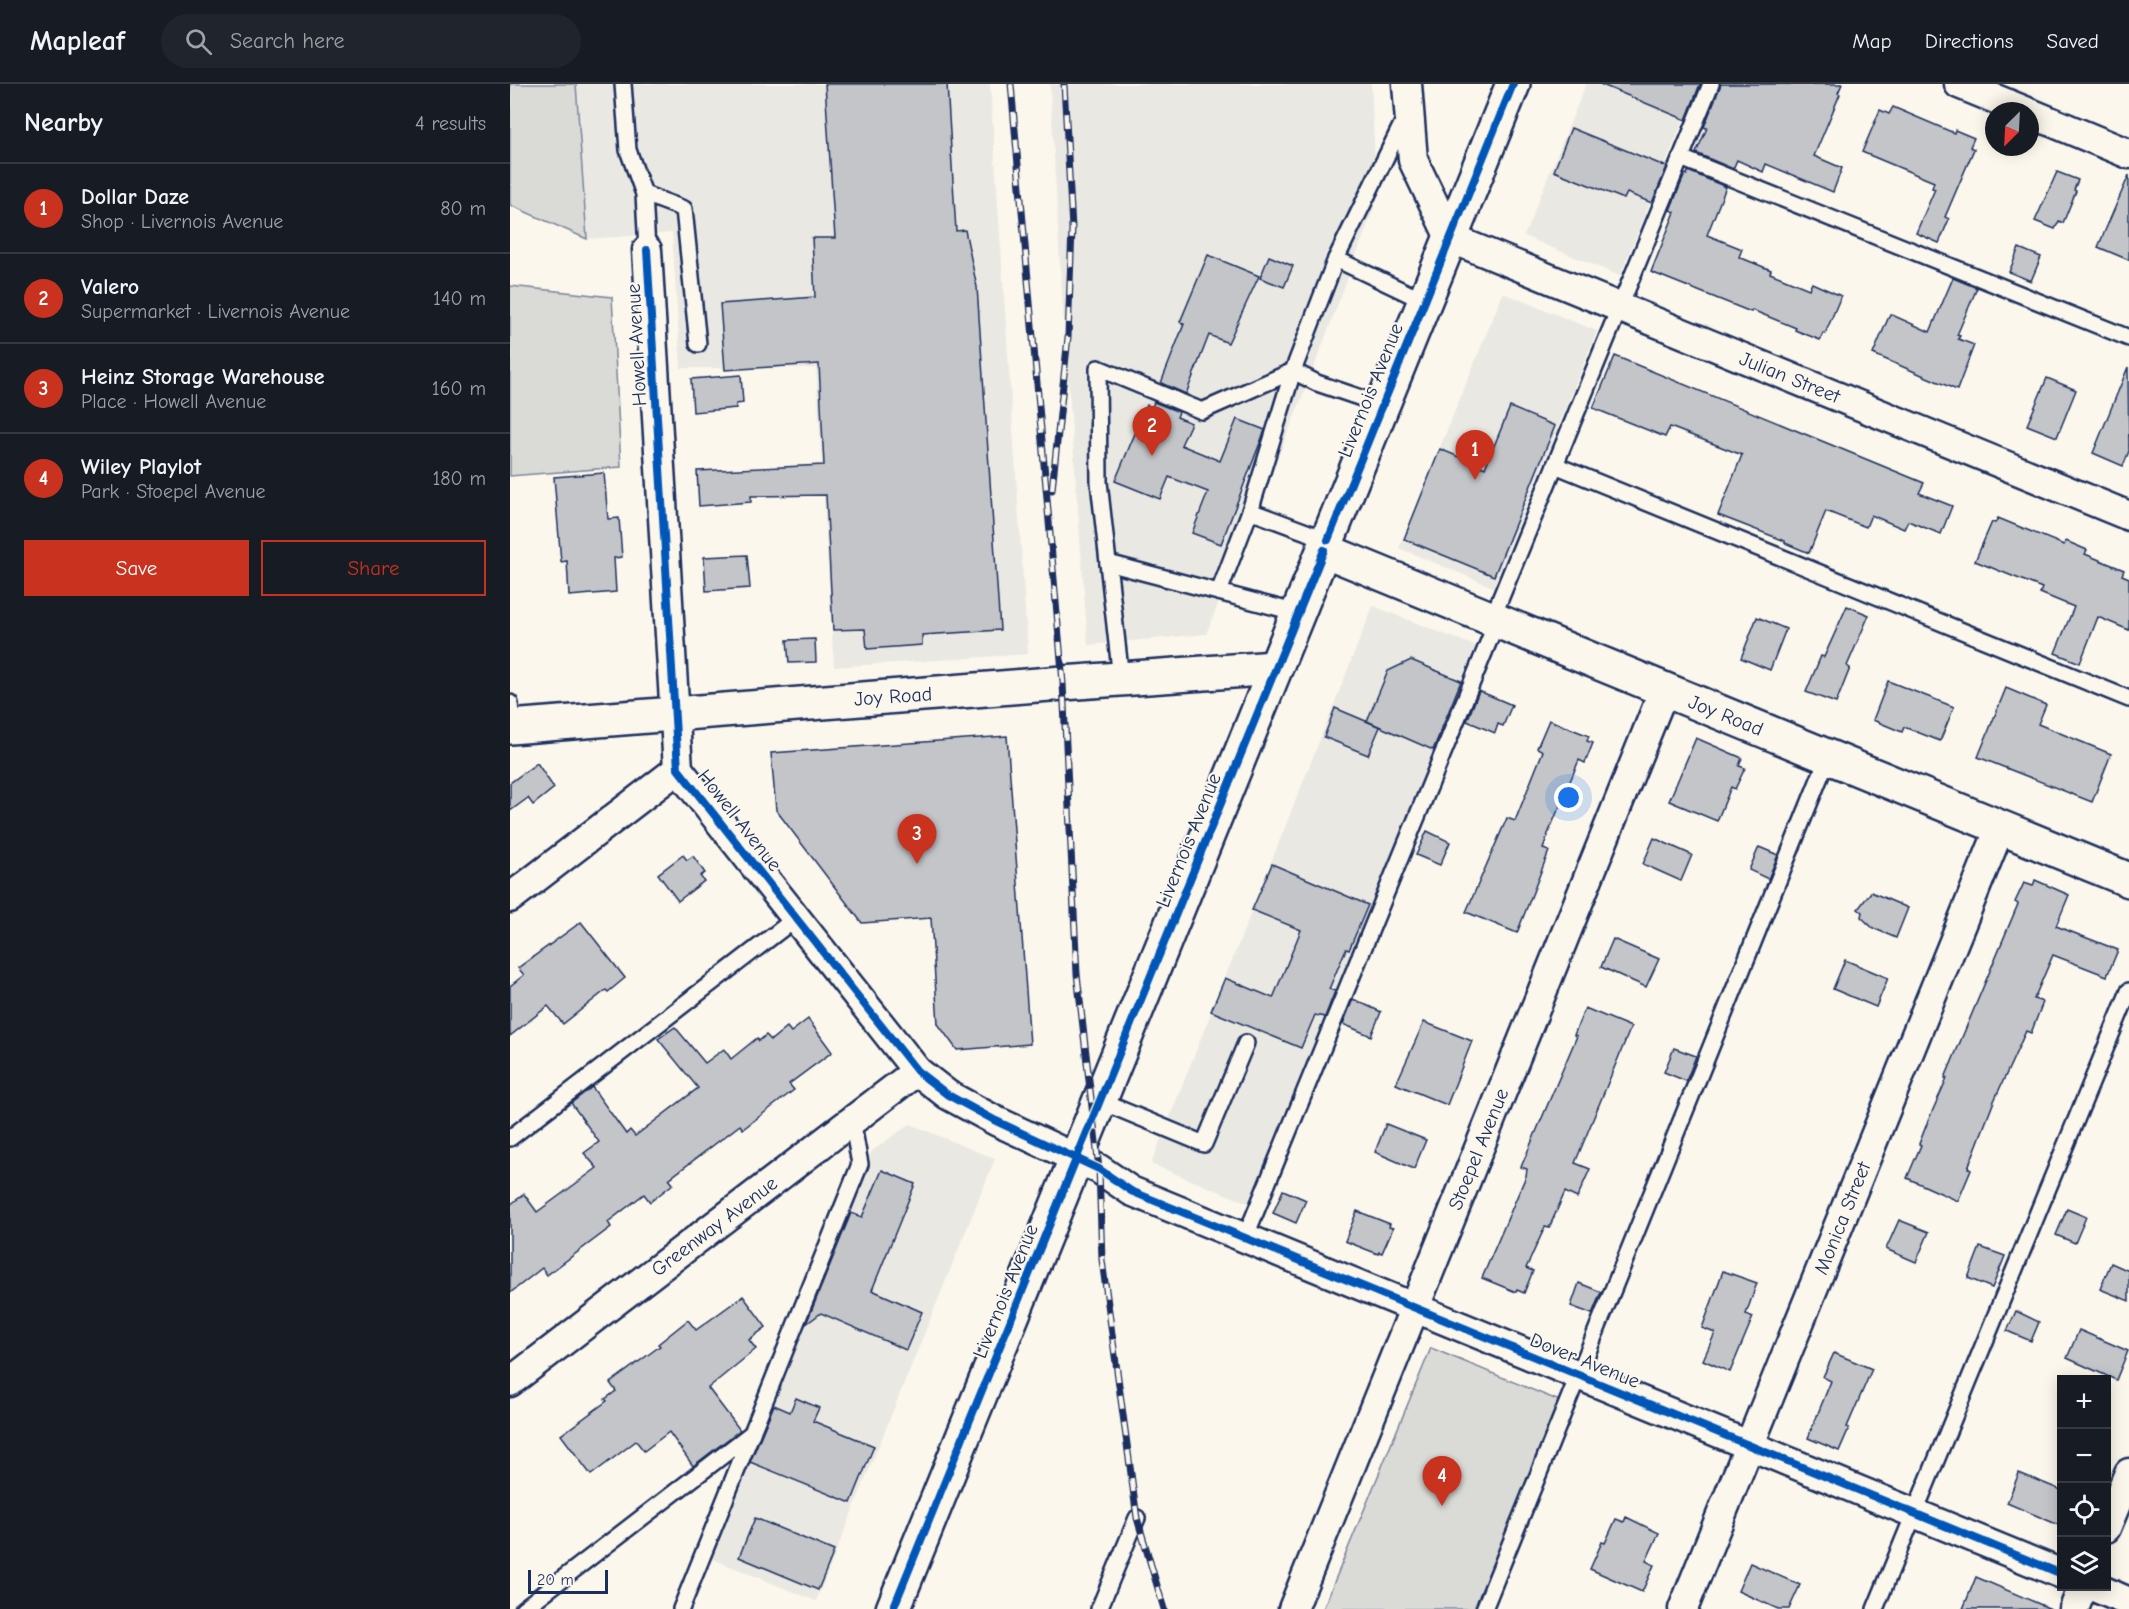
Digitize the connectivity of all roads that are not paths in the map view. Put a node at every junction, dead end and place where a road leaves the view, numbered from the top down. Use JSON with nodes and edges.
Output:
{"nodes":[{"id":1,"x":623,"y":84,"type":"edge"},
{"id":2,"x":1513,"y":84,"type":"edge"},
{"id":3,"x":1711,"y":84,"type":"edge"},
{"id":4,"x":1959,"y":84,"type":"edge"},
{"id":5,"x":1408,"y":97,"type":"edge"},
{"id":6,"x":2003,"y":102,"type":"edge"},
{"id":7,"x":2039,"y":117,"type":"edge"},
{"id":8,"x":2129,"y":154,"type":"edge"},
{"id":9,"x":1681,"y":158,"type":"junction"},
{"id":10,"x":644,"y":194,"type":"junction"},
{"id":11,"x":1450,"y":238,"type":"junction"},
{"id":12,"x":647,"y":250,"type":"joint"},
{"id":13,"x":1336,"y":259,"type":"junction"},
{"id":14,"x":1424,"y":301,"type":"junction"},
{"id":15,"x":1621,"y":308,"type":"junction"},
{"id":16,"x":2129,"y":338,"type":"edge"},
{"id":17,"x":698,"y":344,"type":"dead end"},
{"id":18,"x":1293,"y":371,"type":"junction"},
{"id":19,"x":1382,"y":405,"type":"junction"},
{"id":20,"x":1555,"y":465,"type":"junction"},
{"id":21,"x":1250,"y":511,"type":"junction"},
{"id":22,"x":2129,"y":516,"type":"edge"},
{"id":23,"x":1326,"y":545,"type":"junction"},
{"id":24,"x":1108,"y":563,"type":"junction"},
{"id":25,"x":1219,"y":592,"type":"junction"},
{"id":26,"x":1298,"y":613,"type":"junction"},
{"id":27,"x":1495,"y":620,"type":"junction"},
{"id":28,"x":1275,"y":668,"type":"junction"},
{"id":29,"x":1121,"y":679,"type":"junction"},
{"id":30,"x":1664,"y":690,"type":"junction"},
{"id":31,"x":2129,"y":699,"type":"edge"},
{"id":32,"x":674,"y":715,"type":"junction"},
{"id":33,"x":511,"y":719,"type":"edge"},
{"id":34,"x":1828,"y":757,"type":"junction"},
{"id":35,"x":678,"y":769,"type":"junction"},
{"id":36,"x":2000,"y":828,"type":"junction"},
{"id":37,"x":2129,"y":880,"type":"edge"},
{"id":38,"x":510,"y":898,"type":"edge"},
{"id":39,"x":796,"y":918,"type":"junction"},
{"id":40,"x":2129,"y":991,"type":"edge"},
{"id":41,"x":1246,"y":1043,"type":"dead end"},
{"id":42,"x":917,"y":1071,"type":"junction"},
{"id":43,"x":1101,"y":1101,"type":"junction"},
{"id":44,"x":852,"y":1120,"type":"junction"},
{"id":45,"x":510,"y":1138,"type":"edge"},
{"id":46,"x":1088,"y":1163,"type":"junction"},
{"id":47,"x":1245,"y":1238,"type":"junction"},
{"id":48,"x":1414,"y":1308,"type":"junction"},
{"id":49,"x":1577,"y":1375,"type":"junction"},
{"id":50,"x":510,"y":1382,"type":"edge"},
{"id":51,"x":752,"y":1432,"type":"junction"},
{"id":52,"x":1749,"y":1446,"type":"junction"},
{"id":53,"x":2129,"y":1473,"type":"edge"},
{"id":54,"x":1914,"y":1514,"type":"junction"},
{"id":55,"x":2111,"y":1516,"type":"edge"},
{"id":56,"x":1137,"y":1518,"type":"dead end"},
{"id":57,"x":2057,"y":1572,"type":"edge"},
{"id":58,"x":2081,"y":1591,"type":"edge"},
{"id":59,"x":2102,"y":1591,"type":"edge"},
{"id":60,"x":2129,"y":1602,"type":"edge"},
{"id":61,"x":523,"y":1609,"type":"edge"},
{"id":62,"x":681,"y":1609,"type":"edge"},
{"id":63,"x":893,"y":1609,"type":"edge"},
{"id":64,"x":1100,"y":1609,"type":"edge"},
{"id":65,"x":1293,"y":1609,"type":"edge"},
{"id":66,"x":1484,"y":1609,"type":"edge"},
{"id":67,"x":1683,"y":1609,"type":"edge"},
{"id":68,"x":1875,"y":1609,"type":"edge"},
{"id":69,"x":2073,"y":1609,"type":"edge"}],
"edges":[{"from":1,"to":10,"type":"lane"},
{"from":2,"to":11,"type":"main road","name":"Livernois Avenue"},
{"from":3,"to":9,"type":"lane"},
{"from":4,"to":6,"type":"street"},
{"from":5,"to":11,"type":"street"},
{"from":5,"to":13,"type":"lane"},
{"from":7,"to":8,"type":"street"},
{"from":9,"to":15,"type":"lane"},
{"from":9,"to":16,"type":"lane"},
{"from":10,"to":12,"type":"lane"},
{"from":10,"to":17,"type":"lane"},
{"from":11,"to":14,"type":"main road","name":"Livernois Avenue"},
{"from":11,"to":15,"type":"street","name":"Julian Street"},
{"from":12,"to":32,"type":"street","name":"Howell Avenue"},
{"from":13,"to":14,"type":"lane"},
{"from":13,"to":18,"type":"lane"},
{"from":14,"to":19,"type":"main road","name":"Livernois Avenue"},
{"from":15,"to":20,"type":"lane"},
{"from":15,"to":22,"type":"street","name":"Julian Street"},
{"from":18,"to":19,"type":"lane"},
{"from":18,"to":21,"type":"lane"},
{"from":18,"to":24,"type":"lane"},
{"from":19,"to":23,"type":"main road","name":"Livernois Avenue"},
{"from":20,"to":27,"type":"lane"},
{"from":20,"to":31,"type":"lane"},
{"from":21,"to":23,"type":"lane"},
{"from":21,"to":25,"type":"lane"},
{"from":23,"to":26,"type":"main road","name":"Livernois Avenue"},
{"from":23,"to":27,"type":"main road","name":"Joy Road"},
{"from":24,"to":25,"type":"lane"},
{"from":24,"to":29,"type":"lane"},
{"from":25,"to":26,"type":"lane"},
{"from":26,"to":28,"type":"main road","name":"Livernois Avenue"},
{"from":27,"to":30,"type":"main road","name":"Joy Road"},
{"from":27,"to":47,"type":"lane"},
{"from":28,"to":29,"type":"main road","name":"Joy Road"},
{"from":28,"to":43,"type":"main road","name":"Livernois Avenue"},
{"from":29,"to":32,"type":"main road","name":"Joy Road"},
{"from":30,"to":34,"type":"main road","name":"Joy Road"},
{"from":30,"to":48,"type":"street","name":"Stoepel Avenue"},
{"from":32,"to":33,"type":"main road","name":"Joy Road"},
{"from":32,"to":35,"type":"street","name":"Howell Avenue"},
{"from":34,"to":36,"type":"main road","name":"Joy Road"},
{"from":34,"to":49,"type":"lane"},
{"from":35,"to":38,"type":"street"},
{"from":35,"to":39,"type":"street","name":"Howell Avenue"},
{"from":36,"to":37,"type":"main road","name":"Joy Road"},
{"from":36,"to":52,"type":"street","name":"Monica Street"},
{"from":39,"to":42,"type":"street","name":"Howell Avenue"},
{"from":39,"to":45,"type":"lane"},
{"from":40,"to":54,"type":"lane"},
{"from":41,"to":43,"type":"lane"},
{"from":42,"to":44,"type":"street","name":"Greenway Avenue"},
{"from":42,"to":46,"type":"street","name":"Howell Avenue"},
{"from":43,"to":46,"type":"main road","name":"Livernois Avenue"},
{"from":44,"to":50,"type":"street","name":"Greenway Avenue"},
{"from":44,"to":51,"type":"lane"},
{"from":46,"to":47,"type":"street","name":"Dover Avenue"},
{"from":46,"to":63,"type":"main road","name":"Livernois Avenue"},
{"from":47,"to":48,"type":"street","name":"Dover Avenue"},
{"from":48,"to":49,"type":"street","name":"Dover Avenue"},
{"from":48,"to":65,"type":"street","name":"Stoepel Avenue"},
{"from":49,"to":52,"type":"street","name":"Dover Avenue"},
{"from":49,"to":66,"type":"lane"},
{"from":51,"to":61,"type":"lane"},
{"from":51,"to":62,"type":"lane"},
{"from":52,"to":54,"type":"street","name":"Dover Avenue"},
{"from":52,"to":67,"type":"street","name":"Monica Street"},
{"from":53,"to":55,"type":"street"},
{"from":54,"to":57,"type":"street","name":"Dover Avenue"},
{"from":54,"to":68,"type":"lane"},
{"from":56,"to":64,"type":"lane"},
{"from":58,"to":69,"type":"street"},
{"from":59,"to":60,"type":"street"}]}
